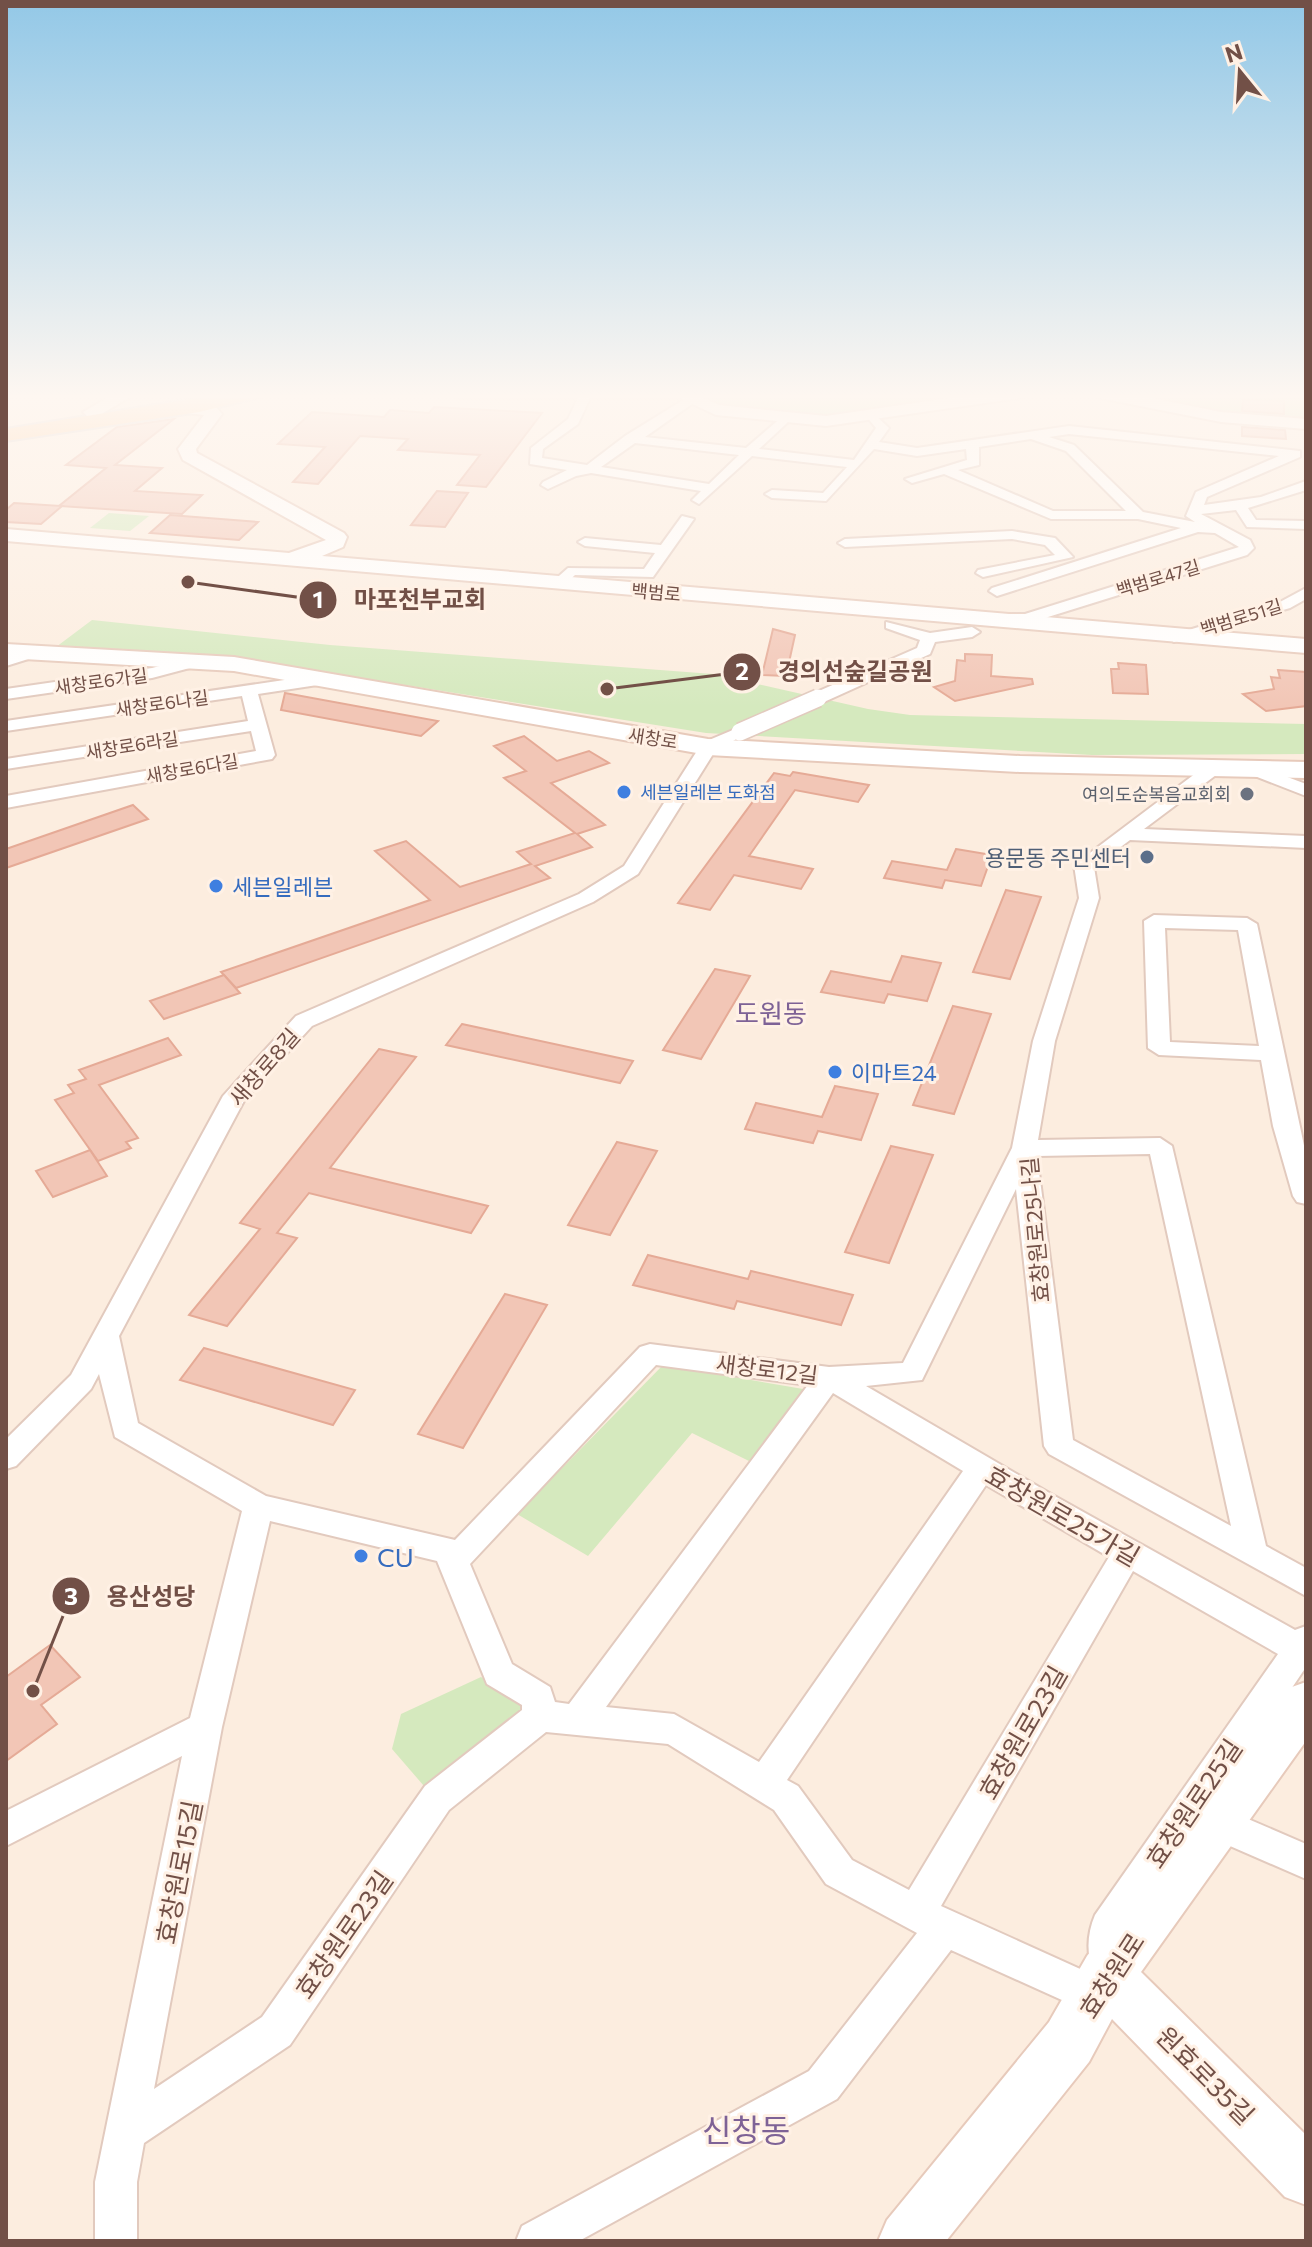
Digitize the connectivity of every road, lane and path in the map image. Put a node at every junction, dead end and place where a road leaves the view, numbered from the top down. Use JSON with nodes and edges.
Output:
{"nodes":[{"id":1,"x":265,"y":498,"type":"edge"},
{"id":2,"x":278,"y":498,"type":"edge"},
{"id":3,"x":703,"y":498,"type":"edge"},
{"id":4,"x":1011,"y":498,"type":"edge"},
{"id":5,"x":1121,"y":498,"type":"edge"},
{"id":6,"x":1200,"y":498,"type":"edge"},
{"id":7,"x":1278,"y":498,"type":"edge"},
{"id":8,"x":1285,"y":498,"type":"edge"},
{"id":9,"x":1306,"y":502,"type":"edge"},
{"id":10,"x":1241,"y":508,"type":"junction"},
{"id":11,"x":1194,"y":510,"type":"junction"},
{"id":12,"x":1138,"y":515,"type":"junction"},
{"id":13,"x":1080,"y":516,"type":"junction"},
{"id":14,"x":1306,"y":525,"type":"edge"},
{"id":15,"x":1197,"y":528,"type":"junction"},
{"id":16,"x":1217,"y":531,"type":"junction"},
{"id":17,"x":6,"y":535,"type":"edge"},
{"id":18,"x":960,"y":538,"type":"junction"},
{"id":19,"x":1050,"y":541,"type":"junction"},
{"id":20,"x":585,"y":542,"type":"dead end"},
{"id":21,"x":845,"y":543,"type":"dead end"},
{"id":22,"x":6,"y":548,"type":"edge"},
{"id":23,"x":100,"y":549,"type":"junction"},
{"id":24,"x":664,"y":550,"type":"junction"},
{"id":25,"x":280,"y":558,"type":"junction"},
{"id":26,"x":569,"y":559,"type":"dead end"},
{"id":27,"x":387,"y":567,"type":"junction"},
{"id":28,"x":652,"y":567,"type":"junction"},
{"id":29,"x":983,"y":573,"type":"junction"},
{"id":30,"x":431,"y":577,"type":"junction"},
{"id":31,"x":558,"y":583,"type":"junction"},
{"id":32,"x":997,"y":591,"type":"junction"},
{"id":33,"x":1306,"y":593,"type":"edge"},
{"id":34,"x":891,"y":616,"type":"junction"},
{"id":35,"x":1021,"y":627,"type":"junction"},
{"id":36,"x":972,"y":632,"type":"junction"},
{"id":37,"x":1174,"y":637,"type":"junction"},
{"id":38,"x":929,"y":638,"type":"junction"},
{"id":39,"x":1306,"y":646,"type":"edge"},
{"id":40,"x":6,"y":651,"type":"edge"},
{"id":41,"x":35,"y":652,"type":"junction"},
{"id":42,"x":1306,"y":657,"type":"edge"},
{"id":43,"x":6,"y":661,"type":"edge"},
{"id":44,"x":195,"y":662,"type":"junction"},
{"id":45,"x":318,"y":680,"type":"junction"},
{"id":46,"x":249,"y":691,"type":"junction"},
{"id":47,"x":6,"y":694,"type":"edge"},
{"id":48,"x":258,"y":725,"type":"junction"},
{"id":49,"x":6,"y":726,"type":"edge"},
{"id":50,"x":708,"y":747,"type":"junction"},
{"id":51,"x":6,"y":764,"type":"edge"},
{"id":52,"x":1214,"y":768,"type":"junction"},
{"id":53,"x":1253,"y":769,"type":"junction"},
{"id":54,"x":1306,"y":770,"type":"edge"},
{"id":55,"x":1306,"y":790,"type":"edge"},
{"id":56,"x":52,"y":794,"type":"junction"},
{"id":57,"x":6,"y":802,"type":"edge"},
{"id":58,"x":6,"y":812,"type":"edge"},
{"id":59,"x":1128,"y":834,"type":"junction"},
{"id":60,"x":1306,"y":842,"type":"edge"},
{"id":61,"x":1271,"y":1054,"type":"junction"},
{"id":62,"x":1296,"y":1127,"type":"edge"},
{"id":63,"x":1024,"y":1148,"type":"junction"},
{"id":64,"x":1306,"y":1196,"type":"edge"},
{"id":65,"x":105,"y":1334,"type":"junction"},
{"id":66,"x":829,"y":1377,"type":"junction"},
{"id":67,"x":6,"y":1458,"type":"edge"},
{"id":68,"x":981,"y":1468,"type":"junction"},
{"id":69,"x":258,"y":1506,"type":"junction"},
{"id":70,"x":449,"y":1552,"type":"junction"},
{"id":71,"x":1128,"y":1552,"type":"junction"},
{"id":72,"x":1252,"y":1553,"type":"junction"},
{"id":73,"x":1306,"y":1583,"type":"edge"},
{"id":74,"x":1302,"y":1645,"type":"edge"},
{"id":75,"x":1306,"y":1703,"type":"edge"},
{"id":76,"x":540,"y":1716,"type":"junction"},
{"id":77,"x":577,"y":1720,"type":"junction"},
{"id":78,"x":205,"y":1727,"type":"junction"},
{"id":79,"x":764,"y":1784,"type":"junction"},
{"id":80,"x":1220,"y":1824,"type":"junction"},
{"id":81,"x":6,"y":1829,"type":"edge"},
{"id":82,"x":1306,"y":1862,"type":"edge"},
{"id":83,"x":930,"y":1920,"type":"junction"},
{"id":84,"x":1101,"y":1986,"type":"junction"},
{"id":85,"x":128,"y":2130,"type":"junction"},
{"id":86,"x":1306,"y":2176,"type":"edge"},
{"id":87,"x":116,"y":2241,"type":"edge"},
{"id":88,"x":537,"y":2241,"type":"edge"},
{"id":89,"x":908,"y":2241,"type":"edge"}],
"edges":[{"from":1,"to":25,"type":"main road"},
{"from":2,"to":27,"type":"main road"},
{"from":3,"to":24,"type":"street"},
{"from":4,"to":13,"type":"street"},
{"from":5,"to":12,"type":"street"},
{"from":6,"to":11,"type":"street"},
{"from":7,"to":10,"type":"street"},
{"from":8,"to":9,"type":"street"},
{"from":10,"to":11,"type":"street"},
{"from":10,"to":14,"type":"street"},
{"from":11,"to":16,"type":"street","name":"백범로47길"},
{"from":12,"to":13,"type":"street"},
{"from":12,"to":15,"type":"street"},
{"from":13,"to":19,"type":"street"},
{"from":15,"to":16,"type":"street"},
{"from":15,"to":32,"type":"street"},
{"from":16,"to":35,"type":"street","name":"백범로47길"},
{"from":17,"to":23,"type":"main road","name":"백범로"},
{"from":18,"to":19,"type":"street"},
{"from":18,"to":21,"type":"street"},
{"from":18,"to":29,"type":"street"},
{"from":19,"to":29,"type":"street"},
{"from":20,"to":24,"type":"street"},
{"from":22,"to":23,"type":"main road","name":"백범로"},
{"from":23,"to":25,"type":"main road","name":"백범로"},
{"from":23,"to":30,"type":"main road","name":"백범로"},
{"from":24,"to":28,"type":"street"},
{"from":25,"to":27,"type":"main road","name":"백범로"},
{"from":26,"to":28,"type":"street"},
{"from":27,"to":30,"type":"main road","name":"백범로"},
{"from":28,"to":31,"type":"street"},
{"from":29,"to":32,"type":"street"},
{"from":30,"to":31,"type":"main road","name":"백범로"},
{"from":30,"to":34,"type":"main road","name":"백범로"},
{"from":31,"to":35,"type":"main road","name":"백범로"},
{"from":32,"to":35,"type":"street"},
{"from":33,"to":37,"type":"street","name":"백범로51길"},
{"from":34,"to":35,"type":"street"},
{"from":34,"to":36,"type":"main road","name":"백범로"},
{"from":34,"to":38,"type":"street","name":"백범로"},
{"from":35,"to":36,"type":"main road","name":"백범로"},
{"from":35,"to":37,"type":"main road","name":"백범로"},
{"from":35,"to":42,"type":"main road","name":"백범로"},
{"from":36,"to":38,"type":"street","name":"백범로"},
{"from":37,"to":39,"type":"main road","name":"백범로"},
{"from":38,"to":50,"type":"street","bridge":true},
{"from":40,"to":41,"type":"main road","name":"새창로"},
{"from":41,"to":43,"type":"street"},
{"from":41,"to":44,"type":"main road","name":"새창로"},
{"from":44,"to":45,"type":"main road","name":"새창로"},
{"from":44,"to":47,"type":"street","name":"새창로6가길"},
{"from":45,"to":46,"type":"street","name":"새창로6나길"},
{"from":45,"to":50,"type":"main road","name":"새창로"},
{"from":46,"to":48,"type":"street","name":"새창로6다길"},
{"from":46,"to":49,"type":"street","name":"새창로6나길"},
{"from":48,"to":51,"type":"street","name":"새창로6라길"},
{"from":48,"to":56,"type":"street","name":"새창로6다길"},
{"from":50,"to":52,"type":"main road","name":"새창로"},
{"from":50,"to":65,"type":"street","name":"새창로8길"},
{"from":52,"to":53,"type":"main road","name":"새창로"},
{"from":52,"to":59,"type":"street","name":"새창로12길"},
{"from":53,"to":54,"type":"main road","name":"새창로"},
{"from":53,"to":55,"type":"street"},
{"from":56,"to":57,"type":"street","name":"새창로6다길"},
{"from":56,"to":58,"type":"street","name":"새창로6다길"},
{"from":59,"to":60,"type":"street"},
{"from":59,"to":63,"type":"street","name":"새창로12길"},
{"from":61,"to":61,"type":"street"},
{"from":61,"to":62,"type":"street"},
{"from":62,"to":64,"type":"street"},
{"from":63,"to":66,"type":"street","name":"새창로12길"},
{"from":63,"to":72,"type":"street","name":"효창원로25나길"},
{"from":63,"to":72,"type":"street","name":"효창원로25나길"},
{"from":65,"to":67,"type":"street","name":"새창로8길"},
{"from":65,"to":69,"type":"street"},
{"from":66,"to":68,"type":"street","name":"효창원로25가길"},
{"from":66,"to":70,"type":"street","name":"새창로12길"},
{"from":66,"to":77,"type":"street"},
{"from":68,"to":71,"type":"street","name":"효창원로25가길"},
{"from":68,"to":79,"type":"street"},
{"from":69,"to":70,"type":"street"},
{"from":69,"to":78,"type":"street","name":"효창원로15길"},
{"from":70,"to":76,"type":"street"},
{"from":71,"to":74,"type":"street","name":"효창원로25가길"},
{"from":71,"to":83,"type":"street","name":"효창원로23길"},
{"from":72,"to":73,"type":"street","name":"효창원로25나길"},
{"from":74,"to":84,"type":"street","name":"효창원로25길"},
{"from":75,"to":80,"type":"main road","name":"효창원로"},
{"from":76,"to":77,"type":"street"},
{"from":76,"to":85,"type":"street","name":"효창원로23길"},
{"from":77,"to":79,"type":"street"},
{"from":78,"to":81,"type":"street"},
{"from":78,"to":85,"type":"street","name":"효창원로15길"},
{"from":79,"to":83,"type":"street"},
{"from":80,"to":82,"type":"street"},
{"from":80,"to":84,"type":"main road","name":"효창원로"},
{"from":83,"to":84,"type":"street"},
{"from":83,"to":88,"type":"street","name":"효창원로23길"},
{"from":84,"to":86,"type":"main road","name":"원효로35길"},
{"from":84,"to":89,"type":"main road","name":"효창원로"},
{"from":85,"to":87,"type":"street","name":"효창원로15길"}]}
